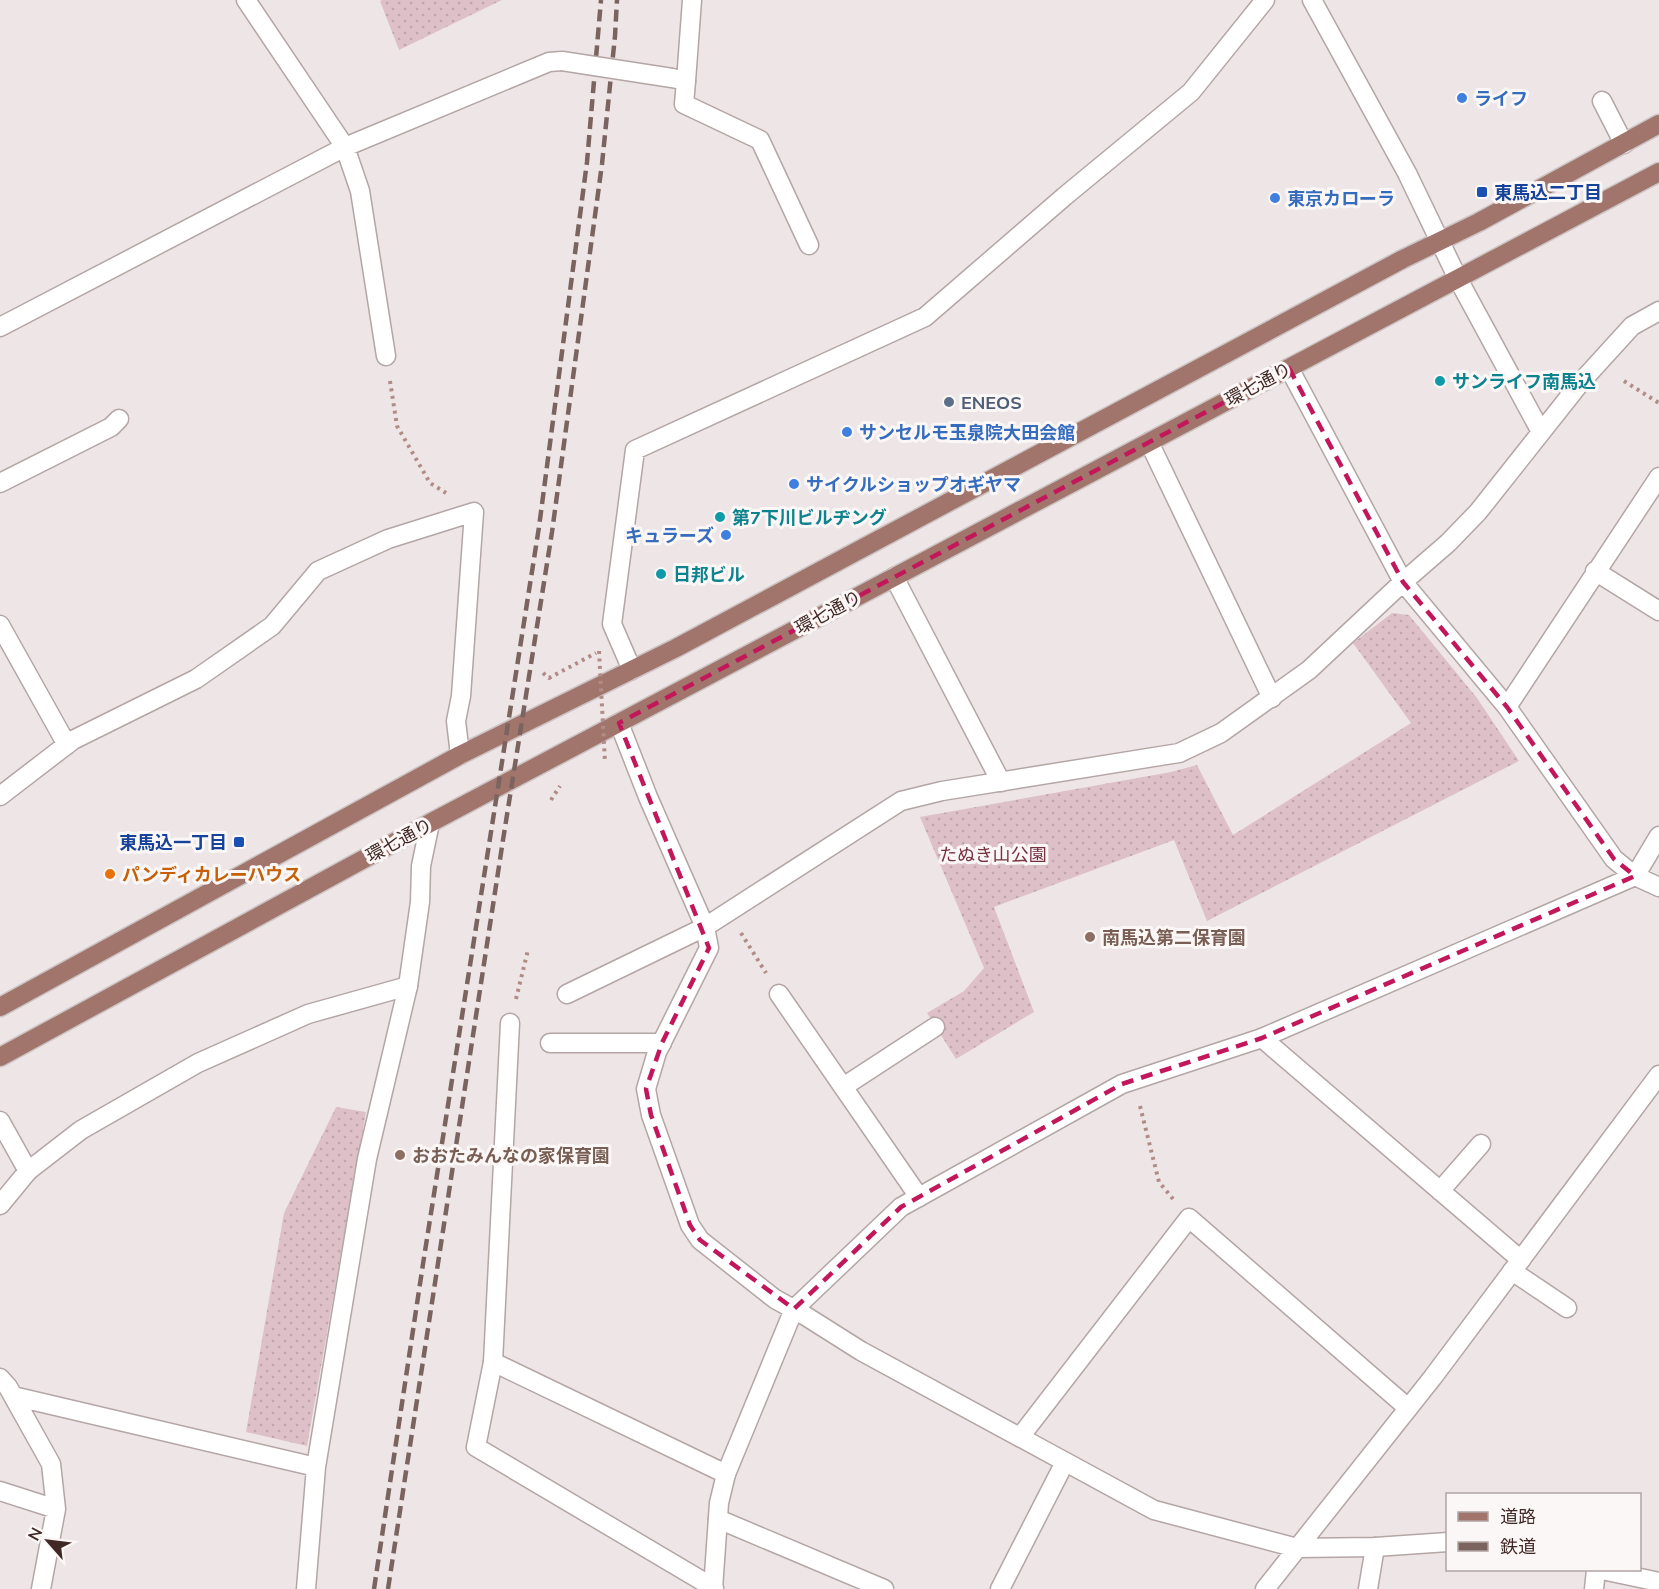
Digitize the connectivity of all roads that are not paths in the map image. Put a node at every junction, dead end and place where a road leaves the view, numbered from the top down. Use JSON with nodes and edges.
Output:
{"nodes":[{"id":1,"x":246,"y":0,"type":"edge"},
{"id":2,"x":692,"y":0,"type":"edge"},
{"id":3,"x":1265,"y":0,"type":"edge"},
{"id":4,"x":1312,"y":0,"type":"edge"},
{"id":5,"x":679,"y":80,"type":"junction"},
{"id":6,"x":1602,"y":101,"type":"dead end"},
{"id":7,"x":1659,"y":124,"type":"edge"},
{"id":8,"x":1624,"y":144,"type":"junction"},
{"id":9,"x":345,"y":147,"type":"junction"},
{"id":10,"x":1659,"y":172,"type":"edge"},
{"id":11,"x":1440,"y":242,"type":"junction"},
{"id":12,"x":809,"y":245,"type":"dead end"},
{"id":13,"x":1458,"y":279,"type":"junction"},
{"id":14,"x":1659,"y":311,"type":"edge"},
{"id":15,"x":0,"y":327,"type":"edge"},
{"id":16,"x":386,"y":356,"type":"road end"},
{"id":17,"x":1289,"y":368,"type":"junction"},
{"id":18,"x":119,"y":419,"type":"dead end"},
{"id":19,"x":1541,"y":432,"type":"junction"},
{"id":20,"x":1149,"y":442,"type":"junction"},
{"id":21,"x":1659,"y":477,"type":"edge"},
{"id":22,"x":0,"y":483,"type":"edge"},
{"id":23,"x":1595,"y":571,"type":"junction"},
{"id":24,"x":894,"y":577,"type":"junction"},
{"id":25,"x":1403,"y":582,"type":"junction"},
{"id":26,"x":1659,"y":611,"type":"edge"},
{"id":27,"x":0,"y":625,"type":"edge"},
{"id":28,"x":632,"y":670,"type":"junction"},
{"id":29,"x":1272,"y":698,"type":"junction"},
{"id":30,"x":1507,"y":707,"type":"junction"},
{"id":31,"x":619,"y":723,"type":"junction"},
{"id":32,"x":67,"y":745,"type":"junction"},
{"id":33,"x":460,"y":755,"type":"junction"},
{"id":34,"x":1001,"y":782,"type":"junction"},
{"id":35,"x":0,"y":796,"type":"edge"},
{"id":36,"x":430,"y":823,"type":"junction"},
{"id":37,"x":1659,"y":836,"type":"edge"},
{"id":38,"x":1635,"y":876,"type":"junction"},
{"id":39,"x":1659,"y":887,"type":"edge"},
{"id":40,"x":705,"y":927,"type":"junction"},
{"id":41,"x":408,"y":986,"type":"junction"},
{"id":42,"x":567,"y":994,"type":"dead end"},
{"id":43,"x":779,"y":994,"type":"road end"},
{"id":44,"x":0,"y":1007,"type":"edge"},
{"id":45,"x":510,"y":1023,"type":"road end"},
{"id":46,"x":935,"y":1027,"type":"dead end"},
{"id":47,"x":1262,"y":1038,"type":"junction"},
{"id":48,"x":550,"y":1043,"type":"dead end"},
{"id":49,"x":662,"y":1043,"type":"junction"},
{"id":50,"x":0,"y":1057,"type":"edge"},
{"id":51,"x":1657,"y":1080,"type":"edge"},
{"id":52,"x":843,"y":1087,"type":"junction"},
{"id":53,"x":0,"y":1121,"type":"edge"},
{"id":54,"x":1481,"y":1144,"type":"dead end"},
{"id":55,"x":28,"y":1170,"type":"junction"},
{"id":56,"x":1440,"y":1191,"type":"junction"},
{"id":57,"x":919,"y":1197,"type":"junction"},
{"id":58,"x":0,"y":1205,"type":"edge"},
{"id":59,"x":1517,"y":1265,"type":"junction"},
{"id":60,"x":1567,"y":1308,"type":"dead end"},
{"id":61,"x":794,"y":1309,"type":"junction"},
{"id":62,"x":493,"y":1362,"type":"junction"},
{"id":63,"x":0,"y":1378,"type":"edge"},
{"id":64,"x":13,"y":1396,"type":"junction"},
{"id":65,"x":1408,"y":1408,"type":"junction"},
{"id":66,"x":1020,"y":1437,"type":"junction"},
{"id":67,"x":1065,"y":1462,"type":"junction"},
{"id":68,"x":316,"y":1467,"type":"junction"},
{"id":69,"x":726,"y":1474,"type":"junction"},
{"id":70,"x":0,"y":1491,"type":"edge"},
{"id":71,"x":56,"y":1509,"type":"junction"},
{"id":72,"x":718,"y":1520,"type":"junction"},
{"id":73,"x":1446,"y":1542,"type":"edge"},
{"id":74,"x":1375,"y":1547,"type":"junction"},
{"id":75,"x":1297,"y":1548,"type":"junction"},
{"id":76,"x":1596,"y":1571,"type":"edge"},
{"id":77,"x":1611,"y":1571,"type":"edge"},
{"id":78,"x":1659,"y":1582,"type":"edge"},
{"id":79,"x":714,"y":1588,"type":"edge"},
{"id":80,"x":41,"y":1589,"type":"edge"},
{"id":81,"x":306,"y":1589,"type":"edge"},
{"id":82,"x":885,"y":1589,"type":"edge"},
{"id":83,"x":1000,"y":1589,"type":"edge"},
{"id":84,"x":1265,"y":1589,"type":"edge"},
{"id":85,"x":1368,"y":1589,"type":"edge"},
{"id":86,"x":1594,"y":1589,"type":"edge"}],
"edges":[{"from":1,"to":9,"type":"street"},
{"from":2,"to":5,"type":"street"},
{"from":3,"to":28,"type":"street"},
{"from":4,"to":11,"type":"street"},
{"from":5,"to":9,"type":"street","bridge":true},
{"from":5,"to":12,"type":"street"},
{"from":6,"to":8,"type":"street"},
{"from":7,"to":8,"type":"main road"},
{"from":8,"to":11,"type":"main road"},
{"from":9,"to":15,"type":"street"},
{"from":9,"to":16,"type":"street"},
{"from":10,"to":13,"type":"main road","name":"環七通り"},
{"from":11,"to":13,"type":"street"},
{"from":11,"to":28,"type":"main road"},
{"from":13,"to":17,"type":"main road","name":"環七通り"},
{"from":13,"to":19,"type":"street"},
{"from":14,"to":19,"type":"street"},
{"from":17,"to":20,"type":"main road","name":"環七通り"},
{"from":17,"to":25,"type":"street"},
{"from":18,"to":22,"type":"street"},
{"from":19,"to":25,"type":"street"},
{"from":20,"to":24,"type":"main road","name":"環七通り"},
{"from":20,"to":29,"type":"street"},
{"from":21,"to":23,"type":"street"},
{"from":23,"to":26,"type":"street"},
{"from":23,"to":30,"type":"street"},
{"from":24,"to":31,"type":"main road","name":"環七通り"},
{"from":24,"to":34,"type":"street"},
{"from":25,"to":29,"type":"street"},
{"from":25,"to":30,"type":"street"},
{"from":27,"to":32,"type":"street"},
{"from":28,"to":33,"type":"main road"},
{"from":29,"to":34,"type":"street"},
{"from":30,"to":38,"type":"street"},
{"from":31,"to":36,"type":"main road","name":"環七通り"},
{"from":31,"to":40,"type":"street"},
{"from":32,"to":33,"type":"street"},
{"from":32,"to":35,"type":"street"},
{"from":33,"to":44,"type":"main road"},
{"from":34,"to":40,"type":"street"},
{"from":36,"to":41,"type":"street"},
{"from":36,"to":50,"type":"main road","name":"環七通り"},
{"from":37,"to":38,"type":"street"},
{"from":38,"to":39,"type":"street"},
{"from":38,"to":47,"type":"street"},
{"from":40,"to":42,"type":"street"},
{"from":40,"to":49,"type":"street"},
{"from":41,"to":55,"type":"street"},
{"from":41,"to":68,"type":"street"},
{"from":43,"to":52,"type":"street"},
{"from":45,"to":62,"type":"street"},
{"from":46,"to":52,"type":"street"},
{"from":47,"to":56,"type":"street"},
{"from":47,"to":57,"type":"street"},
{"from":48,"to":49,"type":"street"},
{"from":49,"to":61,"type":"street"},
{"from":51,"to":59,"type":"street"},
{"from":52,"to":57,"type":"street"},
{"from":53,"to":55,"type":"street"},
{"from":54,"to":56,"type":"street"},
{"from":55,"to":58,"type":"street"},
{"from":56,"to":59,"type":"street"},
{"from":57,"to":61,"type":"street"},
{"from":59,"to":60,"type":"street"},
{"from":59,"to":65,"type":"street"},
{"from":61,"to":66,"type":"street"},
{"from":61,"to":69,"type":"street"},
{"from":62,"to":69,"type":"street"},
{"from":62,"to":79,"type":"street"},
{"from":63,"to":64,"type":"street"},
{"from":64,"to":68,"type":"street"},
{"from":64,"to":71,"type":"street"},
{"from":65,"to":66,"type":"street"},
{"from":65,"to":75,"type":"street"},
{"from":66,"to":67,"type":"street"},
{"from":67,"to":75,"type":"street"},
{"from":67,"to":83,"type":"street"},
{"from":68,"to":81,"type":"street"},
{"from":69,"to":72,"type":"street"},
{"from":70,"to":71,"type":"street"},
{"from":71,"to":80,"type":"street"},
{"from":72,"to":79,"type":"street"},
{"from":72,"to":82,"type":"street"},
{"from":73,"to":74,"type":"street"},
{"from":74,"to":75,"type":"street"},
{"from":74,"to":85,"type":"street"},
{"from":75,"to":84,"type":"street"},
{"from":76,"to":86,"type":"street"},
{"from":77,"to":78,"type":"street"}]}
